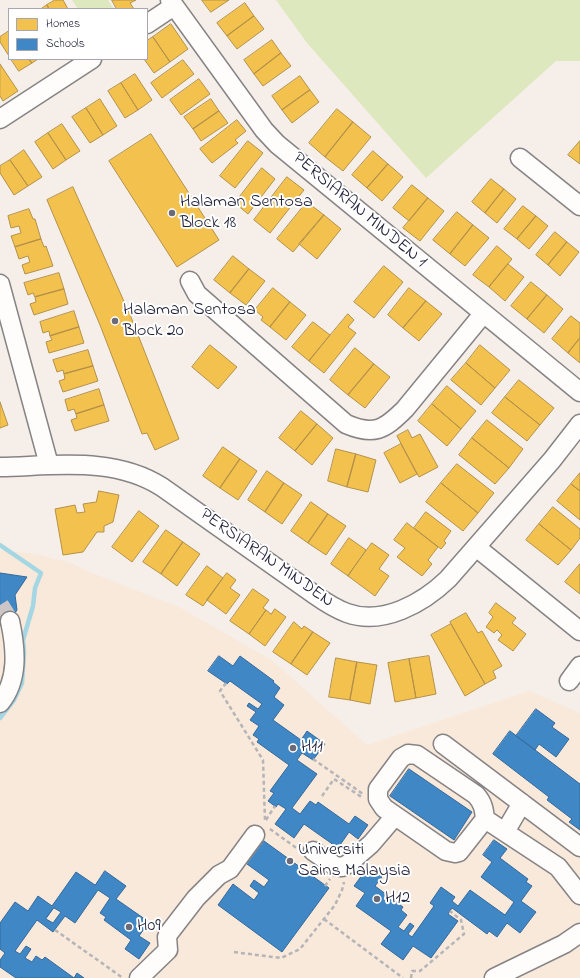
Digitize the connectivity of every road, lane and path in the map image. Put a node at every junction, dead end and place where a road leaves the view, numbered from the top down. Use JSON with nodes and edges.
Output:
{"nodes":[{"id":1,"x":172,"y":3,"type":"edge"},
{"id":2,"x":148,"y":23,"type":"edge"},
{"id":3,"x":90,"y":60,"type":"edge"},
{"id":4,"x":0,"y":118,"type":"edge"},
{"id":5,"x":520,"y":158,"type":"dead end"},
{"id":6,"x":580,"y":206,"type":"edge"},
{"id":7,"x":190,"y":281,"type":"dead end"},
{"id":8,"x":0,"y":284,"type":"edge"},
{"id":9,"x":483,"y":314,"type":"junction"},
{"id":10,"x":580,"y":392,"type":"edge"},
{"id":11,"x":580,"y":424,"type":"edge"},
{"id":12,"x":49,"y":465,"type":"junction"},
{"id":13,"x":0,"y":467,"type":"edge"},
{"id":14,"x":476,"y":547,"type":"junction"},
{"id":15,"x":10,"y":621,"type":"tunnel mouth"},
{"id":16,"x":580,"y":631,"type":"edge"},
{"id":17,"x":580,"y":666,"type":"edge"},
{"id":18,"x":569,"y":681,"type":"dead end"},
{"id":19,"x":226,"y":683,"type":"dead end"},
{"id":20,"x":2,"y":697,"type":"edge"},
{"id":21,"x":443,"y":744,"type":"dead end"},
{"id":22,"x":313,"y":759,"type":"dead end"},
{"id":23,"x":322,"y":796,"type":"dead end"},
{"id":24,"x":379,"y":802,"type":"junction"},
{"id":25,"x":522,"y":803,"type":"junction"},
{"id":26,"x":275,"y":806,"type":"dead end"},
{"id":27,"x":395,"y":816,"type":"junction"},
{"id":28,"x":484,"y":819,"type":"junction"},
{"id":29,"x":261,"y":826,"type":"junction"},
{"id":30,"x":505,"y":832,"type":"junction"},
{"id":31,"x":580,"y":846,"type":"edge"},
{"id":32,"x":312,"y":851,"type":"joint"},
{"id":33,"x":327,"y":882,"type":"dead end"},
{"id":34,"x":343,"y":885,"type":"dead end"},
{"id":35,"x":325,"y":886,"type":"dead end"},
{"id":36,"x":580,"y":895,"type":"edge"},
{"id":37,"x":450,"y":912,"type":"dead end"},
{"id":38,"x":324,"y":919,"type":"junction"},
{"id":39,"x":55,"y":930,"type":"dead end"},
{"id":40,"x":580,"y":933,"type":"edge"},
{"id":41,"x":234,"y":952,"type":"dead end"},
{"id":42,"x":123,"y":978,"type":"edge"},
{"id":43,"x":139,"y":978,"type":"edge"},
{"id":44,"x":403,"y":978,"type":"edge"},
{"id":45,"x":411,"y":978,"type":"edge"},
{"id":46,"x":494,"y":978,"type":"edge"}],
"edges":[{"from":1,"to":2,"type":"street"},
{"from":1,"to":9,"type":"street","name":"PERSIARAN MINDEN 1"},
{"from":3,"to":4,"type":"street"},
{"from":5,"to":6,"type":"street"},
{"from":7,"to":9,"type":"street"},
{"from":8,"to":12,"type":"street"},
{"from":9,"to":10,"type":"street","name":"PERSIARAN MINDEN 1"},
{"from":11,"to":14,"type":"street","name":"PERSIARAN MINDEN"},
{"from":12,"to":13,"type":"street","name":"PERSIARAN MINDEN"},
{"from":12,"to":14,"type":"street","name":"PERSIARAN MINDEN"},
{"from":14,"to":16,"type":"street"},
{"from":15,"to":20,"type":"street"},
{"from":17,"to":18,"type":"street"},
{"from":19,"to":29,"type":"path"},
{"from":21,"to":25,"type":"street"},
{"from":22,"to":24,"type":"path"},
{"from":23,"to":24,"type":"path"},
{"from":24,"to":27,"type":"street"},
{"from":24,"to":28,"type":"street"},
{"from":25,"to":30,"type":"street"},
{"from":25,"to":31,"type":"street"},
{"from":26,"to":29,"type":"path"},
{"from":27,"to":28,"type":"street"},
{"from":27,"to":32,"type":"street"},
{"from":28,"to":30,"type":"street"},
{"from":29,"to":32,"type":"path"},
{"from":29,"to":43,"type":"street"},
{"from":30,"to":36,"type":"street"},
{"from":33,"to":35,"type":"path"},
{"from":34,"to":38,"type":"path"},
{"from":37,"to":45,"type":"path"},
{"from":38,"to":41,"type":"path"},
{"from":38,"to":44,"type":"path"},
{"from":39,"to":42,"type":"path"},
{"from":40,"to":46,"type":"street"}]}
